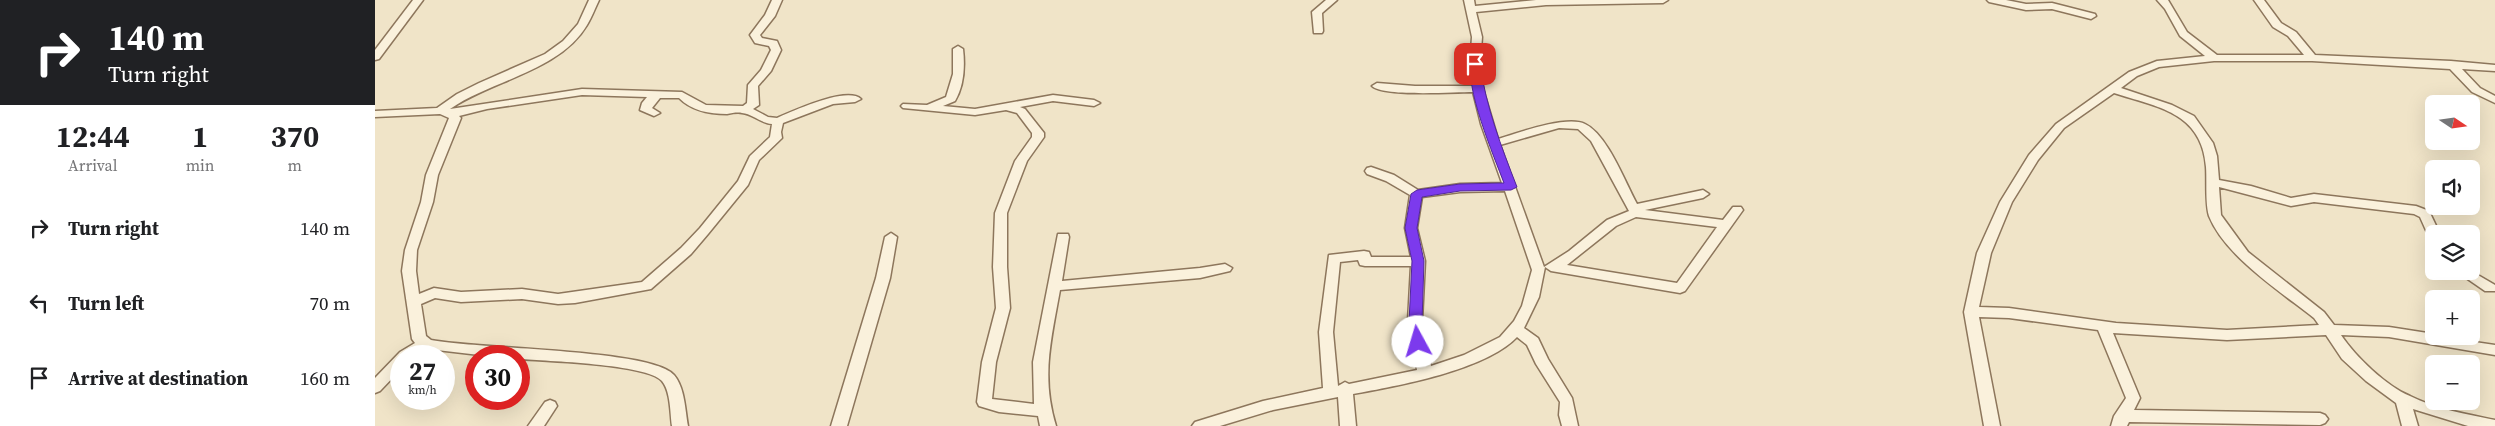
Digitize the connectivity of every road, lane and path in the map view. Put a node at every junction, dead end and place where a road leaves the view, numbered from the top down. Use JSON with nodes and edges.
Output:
{"nodes":[{"id":1,"x":418,"y":0,"type":"edge"},
{"id":2,"x":594,"y":0,"type":"edge"},
{"id":3,"x":777,"y":0,"type":"edge"},
{"id":4,"x":1331,"y":0,"type":"edge"},
{"id":5,"x":1663,"y":0,"type":"edge"},
{"id":6,"x":1992,"y":0,"type":"edge"},
{"id":7,"x":2162,"y":0,"type":"edge"},
{"id":8,"x":2259,"y":0,"type":"edge"},
{"id":9,"x":1470,"y":4,"type":"edge"},
{"id":10,"x":2170,"y":4,"type":"edge"},
{"id":11,"x":2091,"y":16,"type":"dead end"},
{"id":12,"x":1318,"y":31,"type":"dead end"},
{"id":13,"x":959,"y":49,"type":"dead end"},
{"id":14,"x":375,"y":57,"type":"edge"},
{"id":15,"x":2213,"y":58,"type":"junction"},
{"id":16,"x":2312,"y":58,"type":"junction"},
{"id":17,"x":2451,"y":64,"type":"junction"},
{"id":18,"x":2495,"y":68,"type":"edge"},
{"id":19,"x":1377,"y":86,"type":"dead end"},
{"id":20,"x":1478,"y":89,"type":"junction"},
{"id":21,"x":2114,"y":89,"type":"junction"},
{"id":22,"x":658,"y":93,"type":"junction"},
{"id":23,"x":855,"y":99,"type":"dead end"},
{"id":24,"x":2495,"y":100,"type":"edge"},
{"id":25,"x":1094,"y":103,"type":"dead end"},
{"id":26,"x":907,"y":106,"type":"dead end"},
{"id":27,"x":1005,"y":106,"type":"junction"},
{"id":28,"x":928,"y":108,"type":"junction"},
{"id":29,"x":745,"y":109,"type":"junction"},
{"id":30,"x":446,"y":112,"type":"junction"},
{"id":31,"x":654,"y":113,"type":"dead end"},
{"id":32,"x":375,"y":114,"type":"edge"},
{"id":33,"x":778,"y":121,"type":"junction"},
{"id":34,"x":1495,"y":143,"type":"junction"},
{"id":35,"x":1371,"y":171,"type":"dead end"},
{"id":36,"x":2212,"y":182,"type":"junction"},
{"id":37,"x":1511,"y":187,"type":"junction"},
{"id":38,"x":1417,"y":194,"type":"junction"},
{"id":39,"x":1703,"y":194,"type":"dead end"},
{"id":40,"x":1737,"y":210,"type":"dead end"},
{"id":41,"x":1637,"y":213,"type":"junction"},
{"id":42,"x":1726,"y":224,"type":"junction"},
{"id":43,"x":2430,"y":225,"type":"edge"},
{"id":44,"x":891,"y":237,"type":"dead end"},
{"id":45,"x":1063,"y":237,"type":"dead end"},
{"id":46,"x":1418,"y":261,"type":"junction"},
{"id":47,"x":1225,"y":268,"type":"dead end"},
{"id":48,"x":1546,"y":268,"type":"junction"},
{"id":49,"x":2477,"y":280,"type":"edge"},
{"id":50,"x":1056,"y":286,"type":"junction"},
{"id":51,"x":2490,"y":288,"type":"dead end"},
{"id":52,"x":414,"y":301,"type":"junction"},
{"id":53,"x":1971,"y":312,"type":"junction"},
{"id":54,"x":2103,"y":326,"type":"junction"},
{"id":55,"x":1515,"y":329,"type":"junction"},
{"id":56,"x":2328,"y":330,"type":"junction"},
{"id":57,"x":427,"y":344,"type":"joint"},
{"id":58,"x":2495,"y":350,"type":"edge"},
{"id":59,"x":390,"y":371,"type":"edge"},
{"id":60,"x":1425,"y":373,"type":"junction"},
{"id":61,"x":375,"y":387,"type":"edge"},
{"id":62,"x":1338,"y":390,"type":"junction"},
{"id":63,"x":2403,"y":400,"type":"junction"},
{"id":64,"x":550,"y":406,"type":"dead end"},
{"id":65,"x":1046,"y":419,"type":"edge"},
{"id":66,"x":2319,"y":419,"type":"dead end"},
{"id":67,"x":2121,"y":421,"type":"edge"},
{"id":68,"x":536,"y":426,"type":"edge"},
{"id":69,"x":680,"y":426,"type":"edge"},
{"id":70,"x":839,"y":426,"type":"edge"},
{"id":71,"x":1200,"y":426,"type":"edge"},
{"id":72,"x":1348,"y":426,"type":"edge"},
{"id":73,"x":1570,"y":426,"type":"edge"},
{"id":74,"x":1992,"y":426,"type":"edge"},
{"id":75,"x":2410,"y":426,"type":"edge"},
{"id":76,"x":2495,"y":426,"type":"edge"}],
"edges":[{"from":1,"to":14,"type":"street"},
{"from":2,"to":30,"type":"street"},
{"from":3,"to":29,"type":"street"},
{"from":4,"to":12,"type":"street"},
{"from":5,"to":9,"type":"street"},
{"from":6,"to":11,"type":"street"},
{"from":7,"to":10,"type":"street"},
{"from":8,"to":16,"type":"street"},
{"from":9,"to":20,"type":"street"},
{"from":10,"to":15,"type":"street"},
{"from":13,"to":28,"type":"street"},
{"from":15,"to":16,"type":"street"},
{"from":15,"to":21,"type":"street"},
{"from":16,"to":17,"type":"street"},
{"from":17,"to":18,"type":"street"},
{"from":17,"to":24,"type":"street"},
{"from":19,"to":20,"type":"street"},
{"from":20,"to":34,"type":"street"},
{"from":21,"to":36,"type":"street"},
{"from":21,"to":53,"type":"street"},
{"from":22,"to":29,"type":"street"},
{"from":22,"to":30,"type":"street"},
{"from":22,"to":31,"type":"street"},
{"from":23,"to":33,"type":"street"},
{"from":25,"to":27,"type":"street"},
{"from":26,"to":28,"type":"street"},
{"from":27,"to":28,"type":"street"},
{"from":27,"to":65,"type":"street"},
{"from":29,"to":33,"type":"street"},
{"from":30,"to":32,"type":"street"},
{"from":30,"to":52,"type":"street"},
{"from":33,"to":52,"type":"street"},
{"from":34,"to":37,"type":"street"},
{"from":34,"to":41,"type":"street"},
{"from":35,"to":38,"type":"street"},
{"from":36,"to":43,"type":"street"},
{"from":36,"to":56,"type":"street"},
{"from":37,"to":38,"type":"street"},
{"from":37,"to":48,"type":"street"},
{"from":38,"to":46,"type":"street"},
{"from":39,"to":41,"type":"street"},
{"from":40,"to":42,"type":"street"},
{"from":41,"to":42,"type":"street"},
{"from":41,"to":48,"type":"street"},
{"from":42,"to":48,"type":"street"},
{"from":44,"to":70,"type":"street"},
{"from":45,"to":50,"type":"street"},
{"from":46,"to":60,"type":"street"},
{"from":46,"to":62,"type":"street"},
{"from":47,"to":50,"type":"street"},
{"from":48,"to":55,"type":"street"},
{"from":49,"to":51,"type":"street"},
{"from":50,"to":65,"type":"street"},
{"from":52,"to":57,"type":"street"},
{"from":53,"to":54,"type":"street"},
{"from":53,"to":74,"type":"street"},
{"from":54,"to":56,"type":"street"},
{"from":54,"to":67,"type":"street"},
{"from":55,"to":60,"type":"street"},
{"from":55,"to":73,"type":"street"},
{"from":56,"to":58,"type":"street"},
{"from":56,"to":63,"type":"street"},
{"from":57,"to":69,"type":"street"},
{"from":59,"to":61,"type":"street"},
{"from":60,"to":62,"type":"street"},
{"from":62,"to":71,"type":"street"},
{"from":62,"to":72,"type":"street"},
{"from":63,"to":75,"type":"street"},
{"from":63,"to":76,"type":"street"},
{"from":64,"to":68,"type":"street"},
{"from":66,"to":67,"type":"street"}]}
